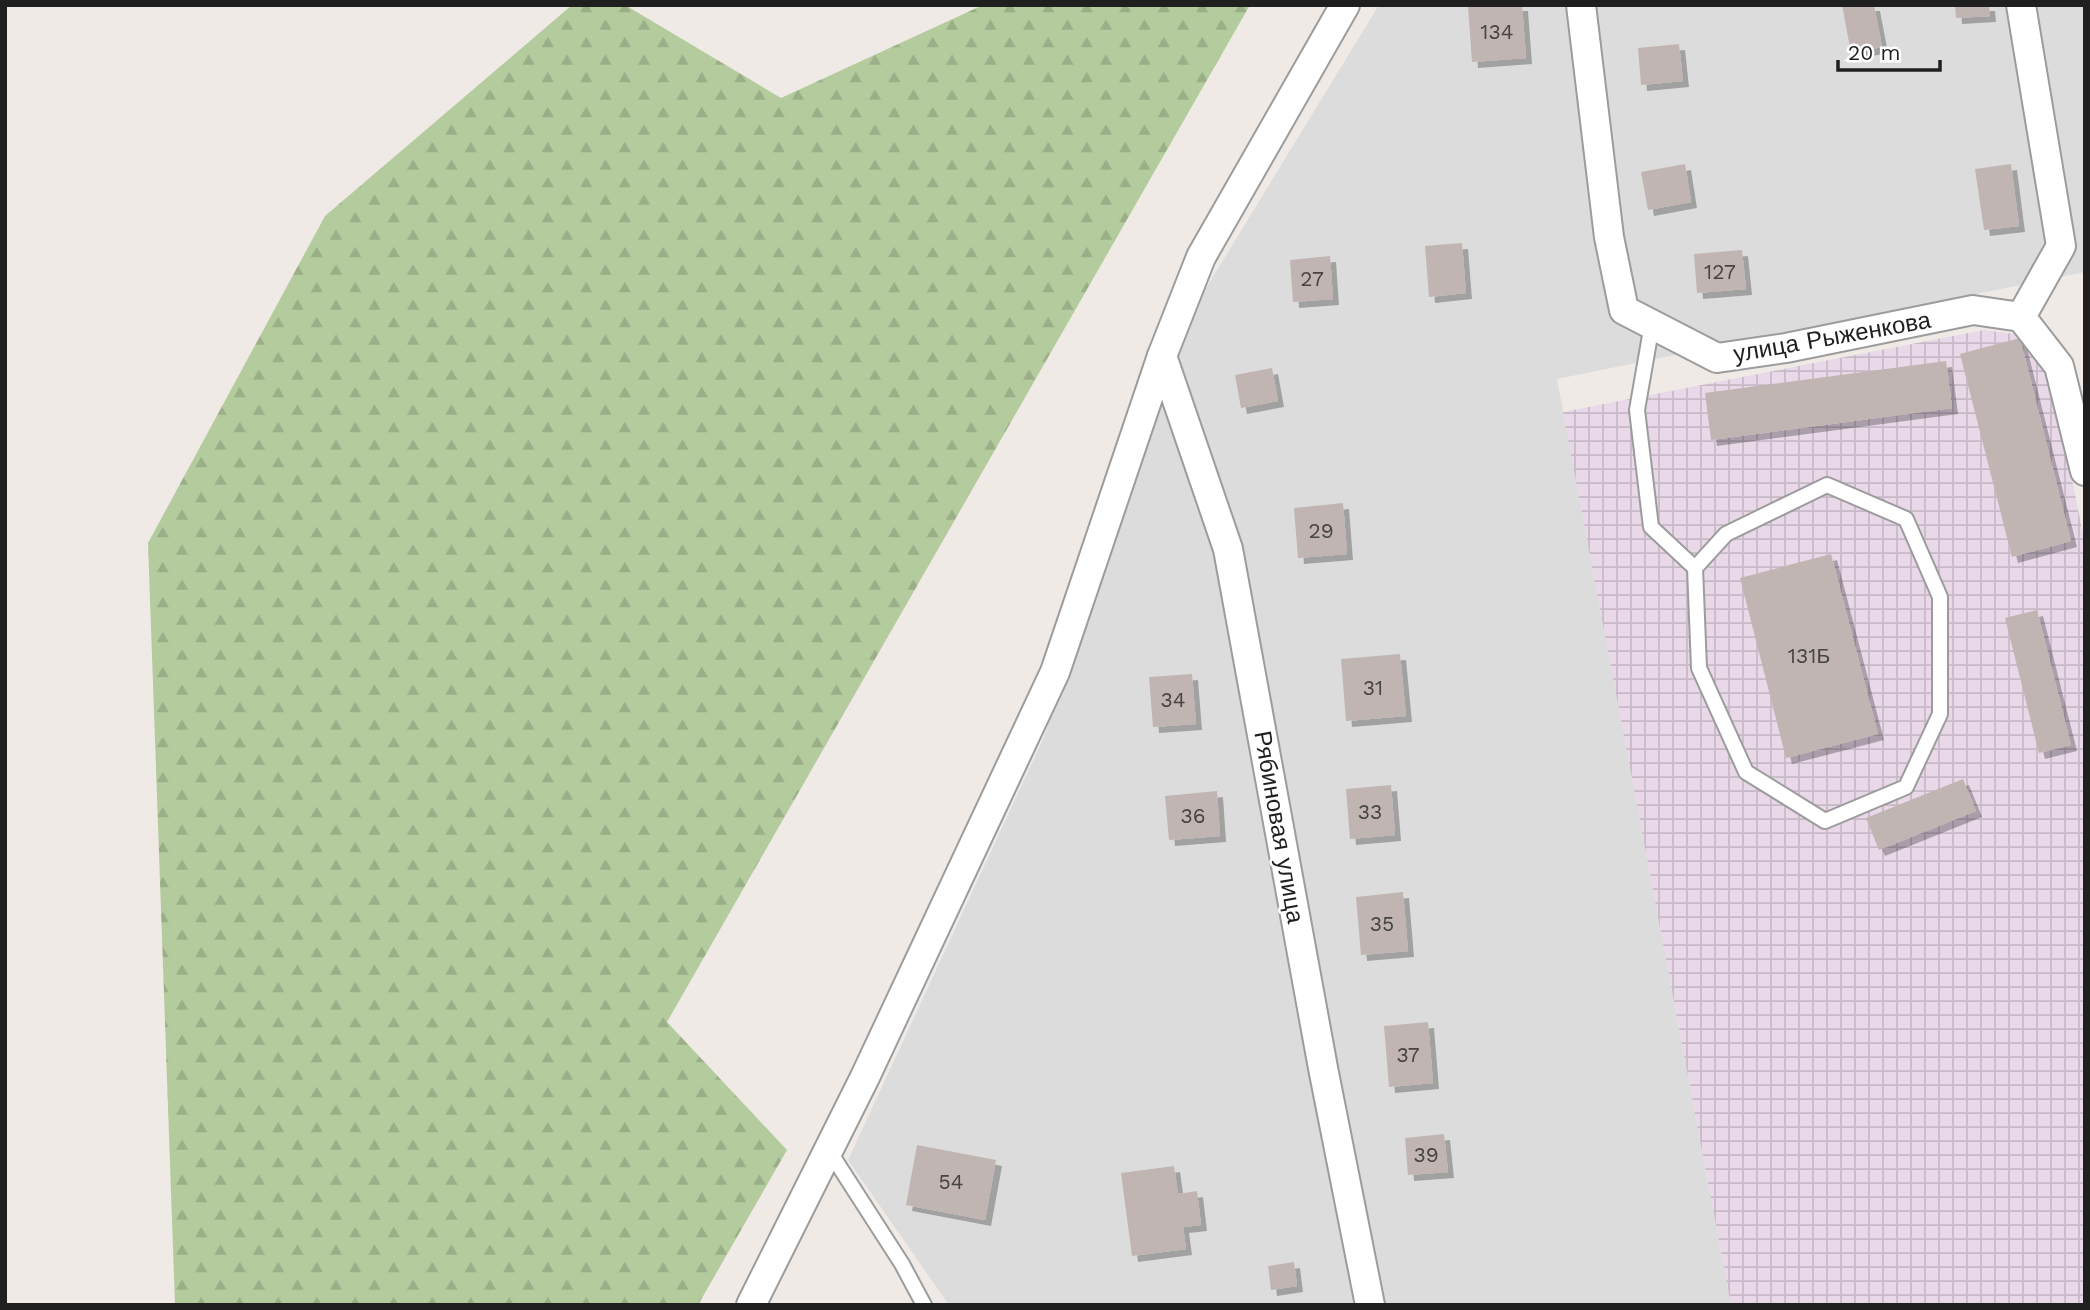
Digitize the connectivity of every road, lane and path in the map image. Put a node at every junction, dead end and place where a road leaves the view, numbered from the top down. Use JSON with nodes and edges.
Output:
{"nodes":[{"id":1,"x":1345,"y":5,"type":"edge"},
{"id":2,"x":1581,"y":5,"type":"edge"},
{"id":3,"x":2021,"y":5,"type":"edge"},
{"id":4,"x":2021,"y":317,"type":"junction"},
{"id":5,"x":1652,"y":324,"type":"junction"},
{"id":6,"x":1162,"y":356,"type":"junction"},
{"id":7,"x":2085,"y":471,"type":"edge"},
{"id":8,"x":1695,"y":569,"type":"junction"},
{"id":9,"x":828,"y":1149,"type":"junction"},
{"id":10,"x":751,"y":1305,"type":"edge"},
{"id":11,"x":924,"y":1305,"type":"edge"},
{"id":12,"x":1370,"y":1305,"type":"edge"}],
"edges":[{"from":1,"to":6,"type":"street"},
{"from":2,"to":5,"type":"street","name":"улица Рыженкова"},
{"from":3,"to":4,"type":"street"},
{"from":4,"to":5,"type":"street","name":"улица Рыженкова"},
{"from":4,"to":7,"type":"street"},
{"from":5,"to":8,"type":"lane"},
{"from":6,"to":9,"type":"street"},
{"from":6,"to":12,"type":"street","name":"Рябиновая улица"},
{"from":8,"to":8,"type":"lane"},
{"from":9,"to":10,"type":"street"},
{"from":9,"to":11,"type":"lane"}]}
